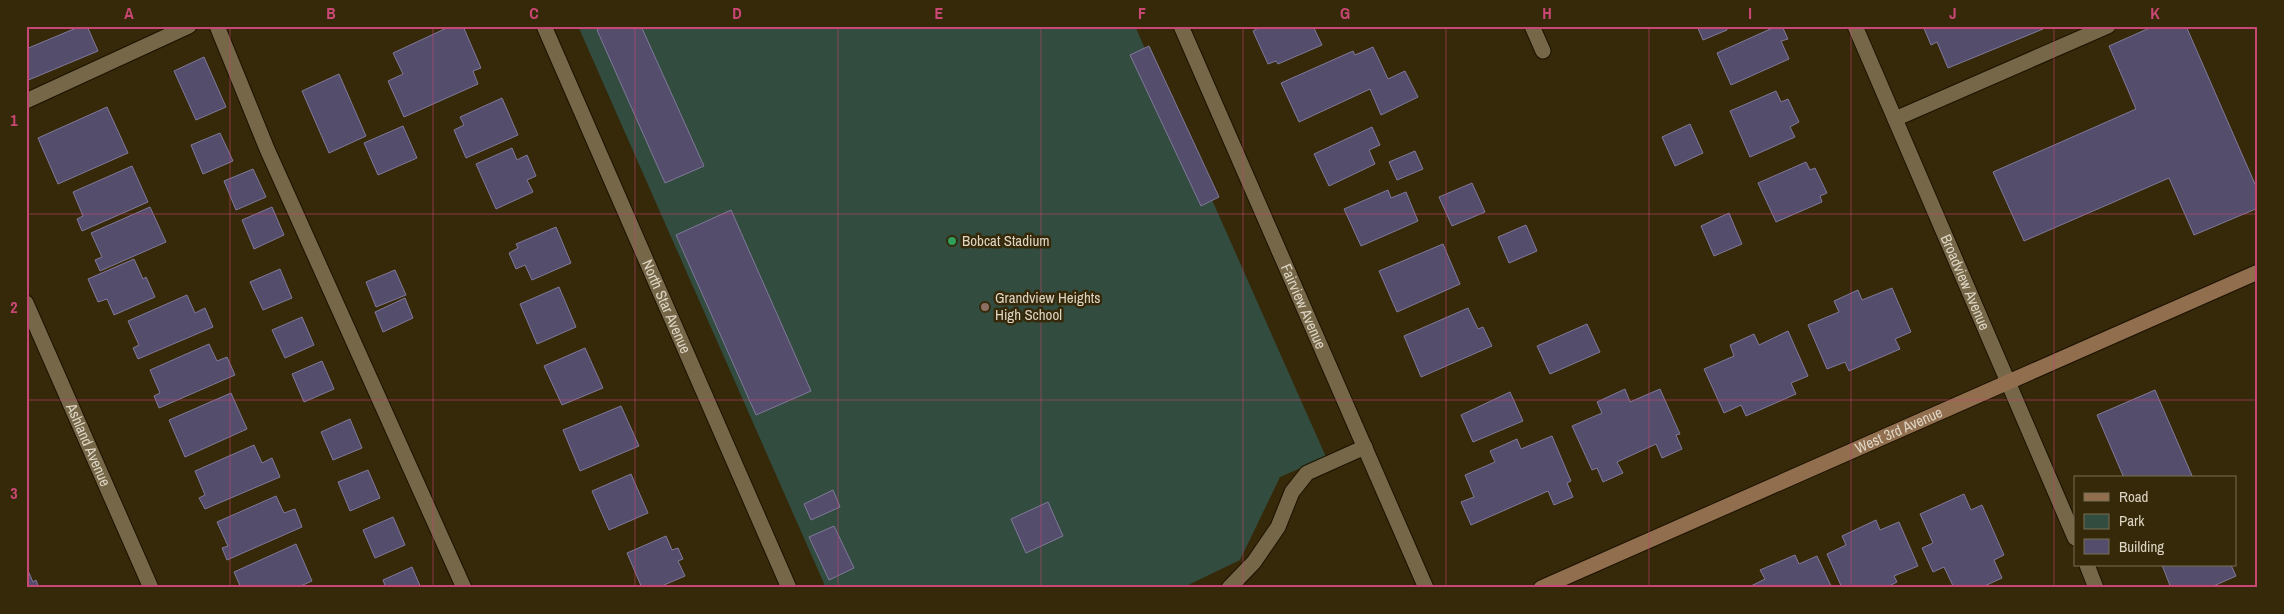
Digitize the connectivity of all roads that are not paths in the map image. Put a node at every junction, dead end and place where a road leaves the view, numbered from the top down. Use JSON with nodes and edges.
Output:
{"nodes":[{"id":1,"x":189,"y":26,"type":"edge"},
{"id":2,"x":218,"y":26,"type":"edge"},
{"id":3,"x":544,"y":26,"type":"edge"},
{"id":4,"x":1181,"y":26,"type":"edge"},
{"id":5,"x":1532,"y":26,"type":"edge"},
{"id":6,"x":1855,"y":26,"type":"edge"},
{"id":7,"x":2108,"y":26,"type":"edge"},
{"id":8,"x":1543,"y":51,"type":"dead end"},
{"id":9,"x":26,"y":101,"type":"edge"},
{"id":10,"x":1895,"y":118,"type":"junction"},
{"id":11,"x":2258,"y":272,"type":"edge"},
{"id":12,"x":26,"y":303,"type":"edge"},
{"id":13,"x":2008,"y":381,"type":"junction"},
{"id":14,"x":1365,"y":447,"type":"junction"},
{"id":15,"x":2074,"y":536,"type":"edge"},
{"id":16,"x":2087,"y":566,"type":"edge"},
{"id":17,"x":152,"y":588,"type":"edge"},
{"id":18,"x":464,"y":588,"type":"edge"},
{"id":19,"x":789,"y":588,"type":"edge"},
{"id":20,"x":1228,"y":588,"type":"edge"},
{"id":21,"x":1426,"y":588,"type":"edge"},
{"id":22,"x":1541,"y":588,"type":"edge"},
{"id":23,"x":2096,"y":588,"type":"edge"}],
"edges":[{"from":1,"to":9,"type":"street"},
{"from":2,"to":18,"type":"street"},
{"from":3,"to":19,"type":"street","name":"North Star Avenue"},
{"from":4,"to":14,"type":"street","name":"Fairview Avenue"},
{"from":5,"to":8,"type":"street"},
{"from":6,"to":10,"type":"street","name":"Broadview Avenue"},
{"from":7,"to":10,"type":"street"},
{"from":10,"to":13,"type":"street","name":"Broadview Avenue"},
{"from":11,"to":13,"type":"street","name":"West 3rd Avenue"},
{"from":12,"to":17,"type":"street","name":"Ashland Avenue"},
{"from":13,"to":15,"type":"street","name":"Broadview Avenue"},
{"from":13,"to":22,"type":"street","name":"West 3rd Avenue"},
{"from":14,"to":20,"type":"street"},
{"from":14,"to":21,"type":"street","name":"Fairview Avenue"},
{"from":16,"to":23,"type":"street"}]}
